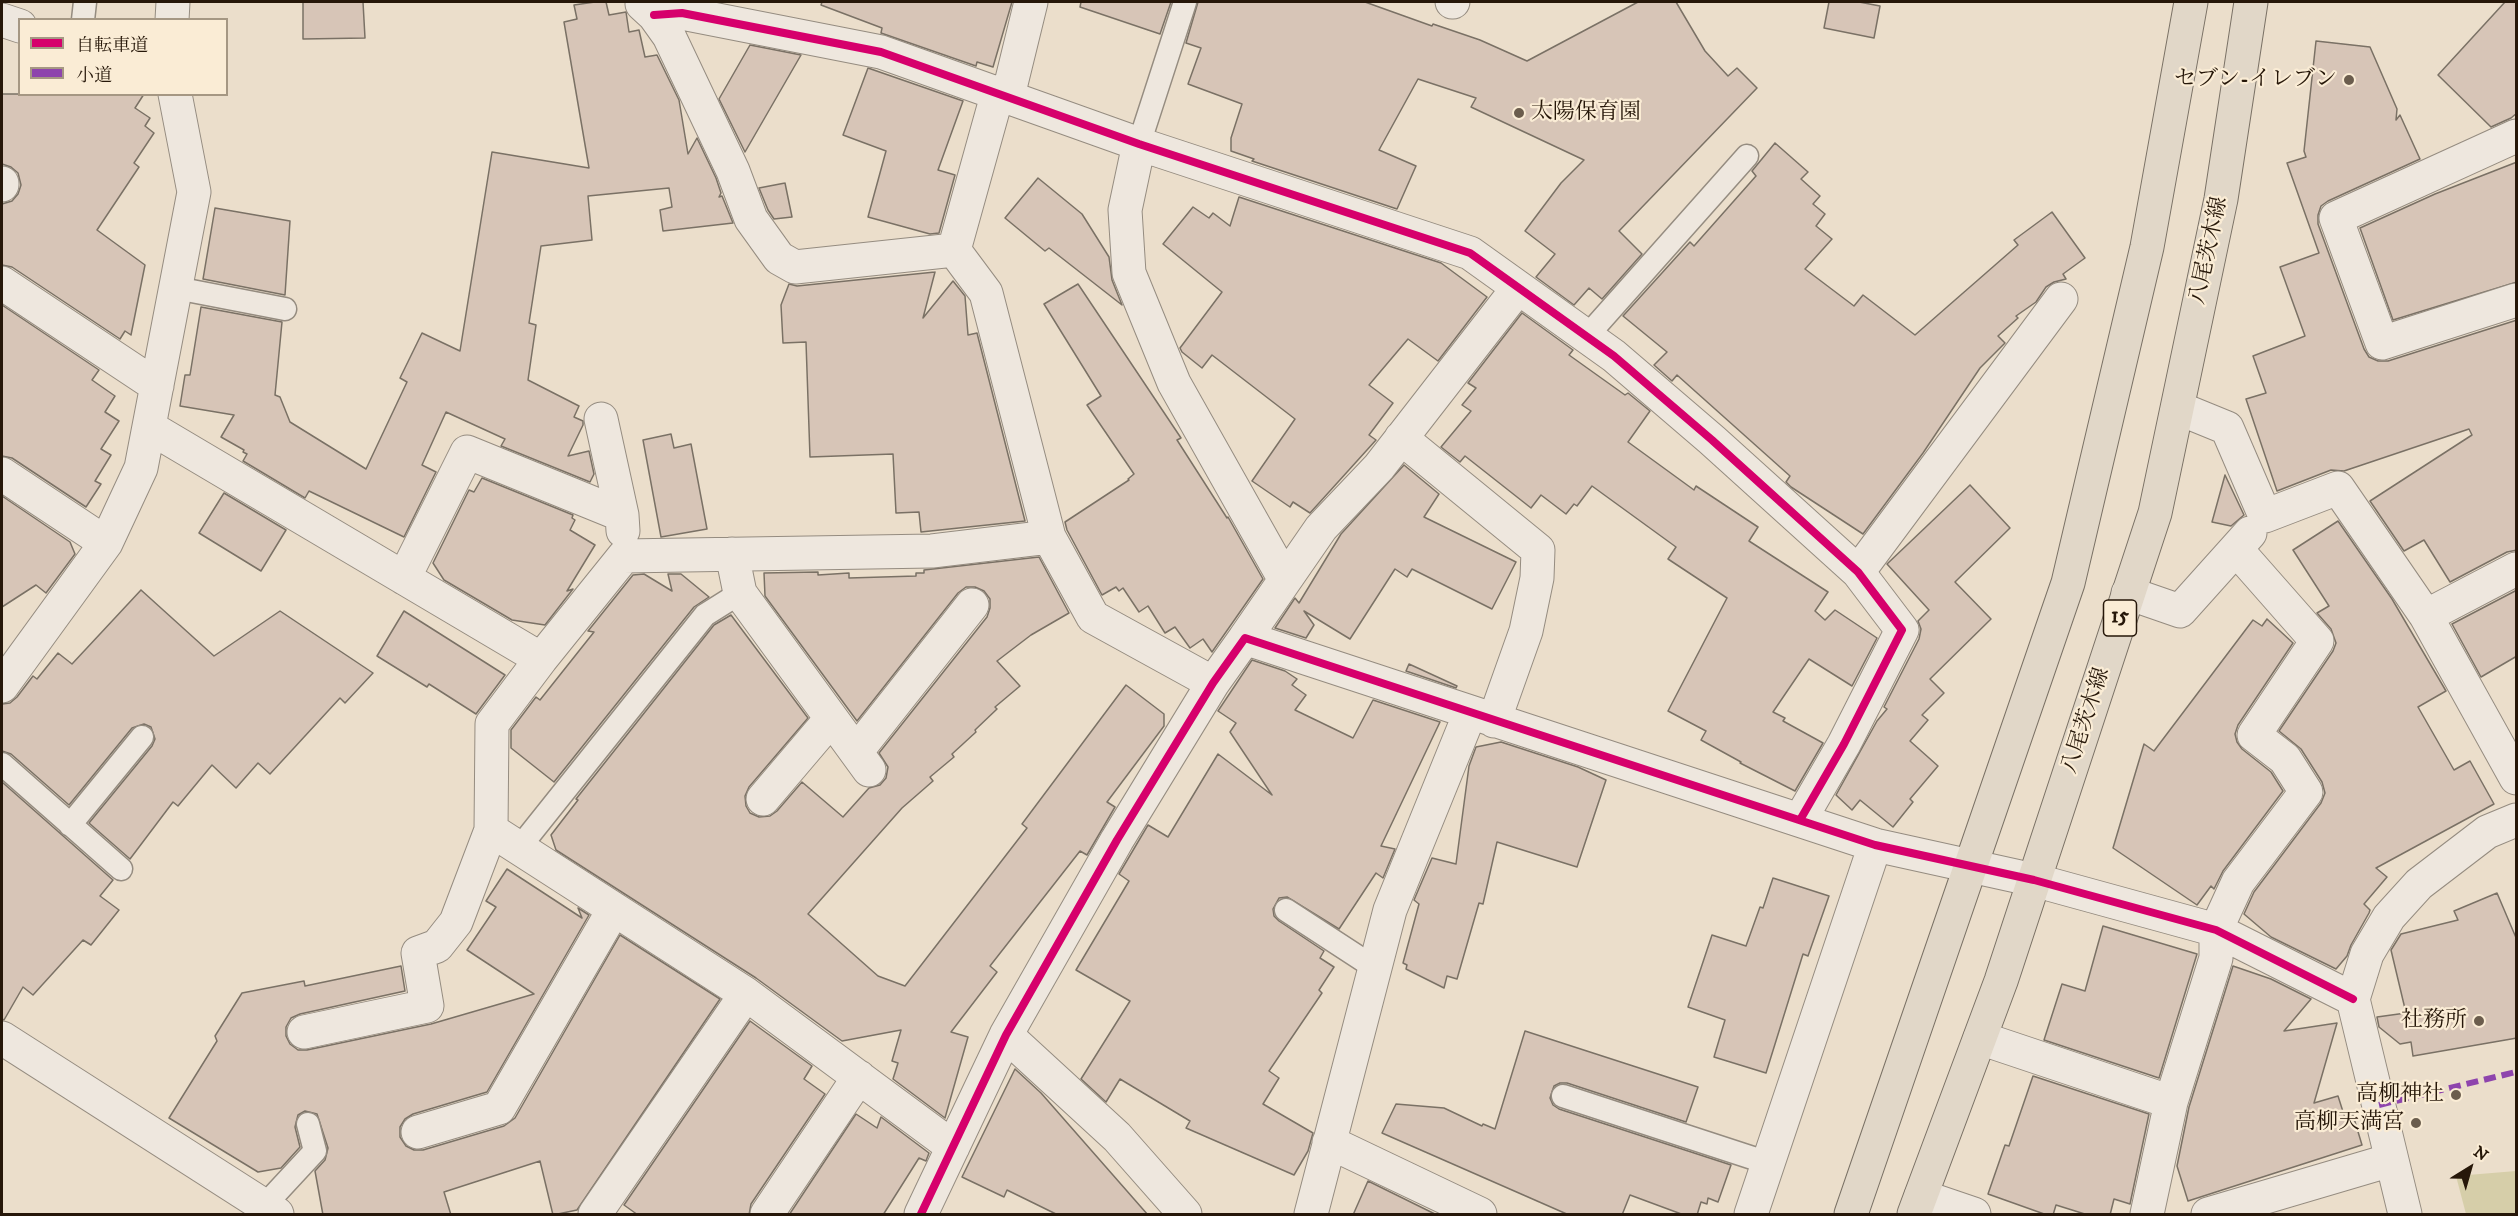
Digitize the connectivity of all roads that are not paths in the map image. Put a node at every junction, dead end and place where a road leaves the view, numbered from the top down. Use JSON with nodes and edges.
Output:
{"nodes":[{"id":1,"x":85,"y":2,"type":"edge"},
{"id":2,"x":173,"y":2,"type":"edge"},
{"id":3,"x":1031,"y":2,"type":"edge"},
{"id":4,"x":1185,"y":2,"type":"edge"},
{"id":5,"x":2191,"y":2,"type":"edge"},
{"id":6,"x":2251,"y":2,"type":"edge"},
{"id":7,"x":646,"y":8,"type":"edge"},
{"id":8,"x":83,"y":18,"type":"edge"},
{"id":9,"x":172,"y":18,"type":"edge"},
{"id":10,"x":2,"y":20,"type":"edge"},
{"id":11,"x":18,"y":25,"type":"edge"},
{"id":12,"x":1003,"y":94,"type":"junction"},
{"id":13,"x":175,"y":96,"type":"edge"},
{"id":14,"x":2516,"y":137,"type":"edge"},
{"id":15,"x":1139,"y":144,"type":"junction"},
{"id":16,"x":1747,"y":156,"type":"dead end"},
{"id":17,"x":954,"y":250,"type":"junction"},
{"id":18,"x":2,"y":283,"type":"edge"},
{"id":19,"x":176,"y":288,"type":"junction"},
{"id":20,"x":1518,"y":288,"type":"junction"},
{"id":21,"x":2061,"y":299,"type":"dead end"},
{"id":22,"x":2517,"y":300,"type":"edge"},
{"id":23,"x":285,"y":309,"type":"dead end"},
{"id":24,"x":1587,"y":336,"type":"junction"},
{"id":25,"x":157,"y":386,"type":"junction"},
{"id":26,"x":2178,"y":408,"type":"junction"},
{"id":27,"x":601,"y":419,"type":"dead end"},
{"id":28,"x":149,"y":427,"type":"junction"},
{"id":29,"x":1401,"y":438,"type":"junction"},
{"id":30,"x":2,"y":474,"type":"edge"},
{"id":31,"x":622,"y":515,"type":"junction"},
{"id":32,"x":2265,"y":516,"type":"junction"},
{"id":33,"x":1049,"y":537,"type":"junction"},
{"id":34,"x":106,"y":543,"type":"junction"},
{"id":35,"x":2236,"y":549,"type":"junction"},
{"id":36,"x":732,"y":554,"type":"junction"},
{"id":37,"x":624,"y":556,"type":"junction"},
{"id":38,"x":2517,"y":569,"type":"edge"},
{"id":39,"x":1858,"y":572,"type":"junction"},
{"id":40,"x":404,"y":578,"type":"junction"},
{"id":41,"x":1285,"y":580,"type":"junction"},
{"id":42,"x":740,"y":593,"type":"junction"},
{"id":43,"x":2128,"y":593,"type":"junction"},
{"id":44,"x":972,"y":605,"type":"dead end"},
{"id":45,"x":2426,"y":616,"type":"junction"},
{"id":46,"x":1245,"y":638,"type":"junction"},
{"id":47,"x":540,"y":659,"type":"junction"},
{"id":48,"x":1214,"y":683,"type":"junction"},
{"id":49,"x":2,"y":686,"type":"edge"},
{"id":50,"x":1482,"y":717,"type":"junction"},
{"id":51,"x":831,"y":719,"type":"junction"},
{"id":52,"x":142,"y":737,"type":"dead end"},
{"id":53,"x":2,"y":764,"type":"edge"},
{"id":54,"x":2517,"y":778,"type":"edge"},
{"id":55,"x":764,"y":799,"type":"dead end"},
{"id":56,"x":1800,"y":820,"type":"junction"},
{"id":57,"x":2517,"y":820,"type":"edge"},
{"id":58,"x":70,"y":825,"type":"junction"},
{"id":59,"x":491,"y":830,"type":"junction"},
{"id":60,"x":1875,"y":845,"type":"junction"},
{"id":61,"x":519,"y":848,"type":"junction"},
{"id":62,"x":1971,"y":865,"type":"junction"},
{"id":63,"x":121,"y":869,"type":"dead end"},
{"id":64,"x":2034,"y":880,"type":"junction"},
{"id":65,"x":614,"y":909,"type":"junction"},
{"id":66,"x":1286,"y":910,"type":"dead end"},
{"id":67,"x":2216,"y":930,"type":"junction"},
{"id":68,"x":1375,"y":968,"type":"junction"},
{"id":69,"x":746,"y":994,"type":"junction"},
{"id":70,"x":2353,"y":999,"type":"junction"},
{"id":71,"x":304,"y":1032,"type":"dead end"},
{"id":72,"x":1006,"y":1035,"type":"junction"},
{"id":73,"x":2,"y":1038,"type":"edge"},
{"id":74,"x":1980,"y":1038,"type":"junction"},
{"id":75,"x":859,"y":1077,"type":"junction"},
{"id":76,"x":1563,"y":1096,"type":"dead end"},
{"id":77,"x":2171,"y":1102,"type":"junction"},
{"id":78,"x":308,"y":1124,"type":"dead end"},
{"id":79,"x":418,"y":1132,"type":"dead end"},
{"id":80,"x":1329,"y":1142,"type":"junction"},
{"id":81,"x":953,"y":1147,"type":"junction"},
{"id":82,"x":2391,"y":1160,"type":"junction"},
{"id":83,"x":1768,"y":1163,"type":"junction"},
{"id":84,"x":1918,"y":1205,"type":"edge"},
{"id":85,"x":270,"y":1210,"type":"edge"},
{"id":86,"x":1476,"y":1214,"type":"edge"},
{"id":87,"x":595,"y":1215,"type":"edge"},
{"id":88,"x":767,"y":1215,"type":"edge"},
{"id":89,"x":921,"y":1215,"type":"edge"},
{"id":90,"x":1185,"y":1215,"type":"edge"},
{"id":91,"x":1311,"y":1215,"type":"edge"},
{"id":92,"x":1751,"y":1215,"type":"edge"},
{"id":93,"x":1851,"y":1215,"type":"edge"},
{"id":94,"x":1974,"y":1215,"type":"edge"},
{"id":95,"x":2147,"y":1215,"type":"edge"},
{"id":96,"x":2208,"y":1215,"type":"edge"},
{"id":97,"x":2405,"y":1215,"type":"edge"}],
"edges":[{"from":1,"to":8,"type":"lane"},
{"from":2,"to":9,"type":"street"},
{"from":3,"to":12,"type":"street"},
{"from":4,"to":15,"type":"lane"},
{"from":5,"to":62,"type":"main road"},
{"from":6,"to":26,"type":"main road","name":"八尾茨木線","number":"15"},
{"from":7,"to":12,"type":"street"},
{"from":7,"to":17,"type":"street"},
{"from":10,"to":11,"type":"street"},
{"from":12,"to":15,"type":"street"},
{"from":12,"to":17,"type":"street"},
{"from":13,"to":19,"type":"street"},
{"from":14,"to":22,"type":"street"},
{"from":15,"to":20,"type":"street"},
{"from":15,"to":41,"type":"street"},
{"from":16,"to":24,"type":"lane"},
{"from":17,"to":33,"type":"street"},
{"from":18,"to":25,"type":"street"},
{"from":19,"to":23,"type":"lane"},
{"from":19,"to":25,"type":"street"},
{"from":20,"to":24,"type":"street"},
{"from":20,"to":29,"type":"street"},
{"from":21,"to":39,"type":"street"},
{"from":24,"to":39,"type":"street"},
{"from":25,"to":28,"type":"street"},
{"from":26,"to":32,"type":"street"},
{"from":26,"to":43,"type":"main road","name":"八尾茨木線","number":"15"},
{"from":27,"to":31,"type":"street"},
{"from":28,"to":34,"type":"street"},
{"from":28,"to":40,"type":"street"},
{"from":29,"to":41,"type":"street"},
{"from":29,"to":50,"type":"street"},
{"from":30,"to":34,"type":"street"},
{"from":31,"to":37,"type":"street"},
{"from":31,"to":40,"type":"street"},
{"from":32,"to":35,"type":"street"},
{"from":32,"to":45,"type":"street"},
{"from":33,"to":36,"type":"street"},
{"from":33,"to":48,"type":"street"},
{"from":34,"to":49,"type":"street"},
{"from":35,"to":43,"type":"street"},
{"from":35,"to":67,"type":"street"},
{"from":36,"to":37,"type":"street"},
{"from":36,"to":42,"type":"street"},
{"from":37,"to":47,"type":"street"},
{"from":38,"to":45,"type":"street"},
{"from":39,"to":56,"type":"street"},
{"from":40,"to":47,"type":"street"},
{"from":41,"to":46,"type":"street"},
{"from":42,"to":51,"type":"street"},
{"from":42,"to":61,"type":"lane"},
{"from":43,"to":64,"type":"main road","name":"八尾茨木線","number":"15"},
{"from":44,"to":51,"type":"street"},
{"from":45,"to":54,"type":"street"},
{"from":46,"to":48,"type":"street"},
{"from":46,"to":50,"type":"street"},
{"from":47,"to":59,"type":"street"},
{"from":48,"to":72,"type":"street"},
{"from":50,"to":56,"type":"street"},
{"from":50,"to":68,"type":"street"},
{"from":51,"to":55,"type":"street"},
{"from":52,"to":58,"type":"lane"},
{"from":53,"to":58,"type":"lane"},
{"from":56,"to":60,"type":"street"},
{"from":57,"to":70,"type":"street"},
{"from":58,"to":63,"type":"lane"},
{"from":59,"to":61,"type":"street"},
{"from":59,"to":71,"type":"street"},
{"from":60,"to":62,"type":"street"},
{"from":60,"to":83,"type":"street"},
{"from":61,"to":65,"type":"street"},
{"from":62,"to":64,"type":"street"},
{"from":62,"to":93,"type":"main road"},
{"from":64,"to":67,"type":"street"},
{"from":64,"to":74,"type":"main road","name":"八尾茨木線","number":"15"},
{"from":65,"to":69,"type":"street"},
{"from":65,"to":79,"type":"street"},
{"from":66,"to":68,"type":"lane"},
{"from":67,"to":70,"type":"street"},
{"from":67,"to":77,"type":"street"},
{"from":68,"to":80,"type":"street"},
{"from":69,"to":75,"type":"street"},
{"from":69,"to":87,"type":"street"},
{"from":70,"to":82,"type":"street"},
{"from":72,"to":81,"type":"street"},
{"from":72,"to":90,"type":"street"},
{"from":73,"to":85,"type":"street"},
{"from":74,"to":77,"type":"street"},
{"from":74,"to":84,"type":"main road","name":"八尾茨木線","number":"15"},
{"from":75,"to":81,"type":"street"},
{"from":75,"to":88,"type":"street"},
{"from":76,"to":83,"type":"lane"},
{"from":77,"to":95,"type":"street"},
{"from":78,"to":85,"type":"lane"},
{"from":80,"to":86,"type":"street"},
{"from":80,"to":91,"type":"street"},
{"from":81,"to":89,"type":"street"},
{"from":82,"to":96,"type":"street"},
{"from":82,"to":97,"type":"street"},
{"from":83,"to":92,"type":"street"},
{"from":84,"to":94,"type":"street"}]}
